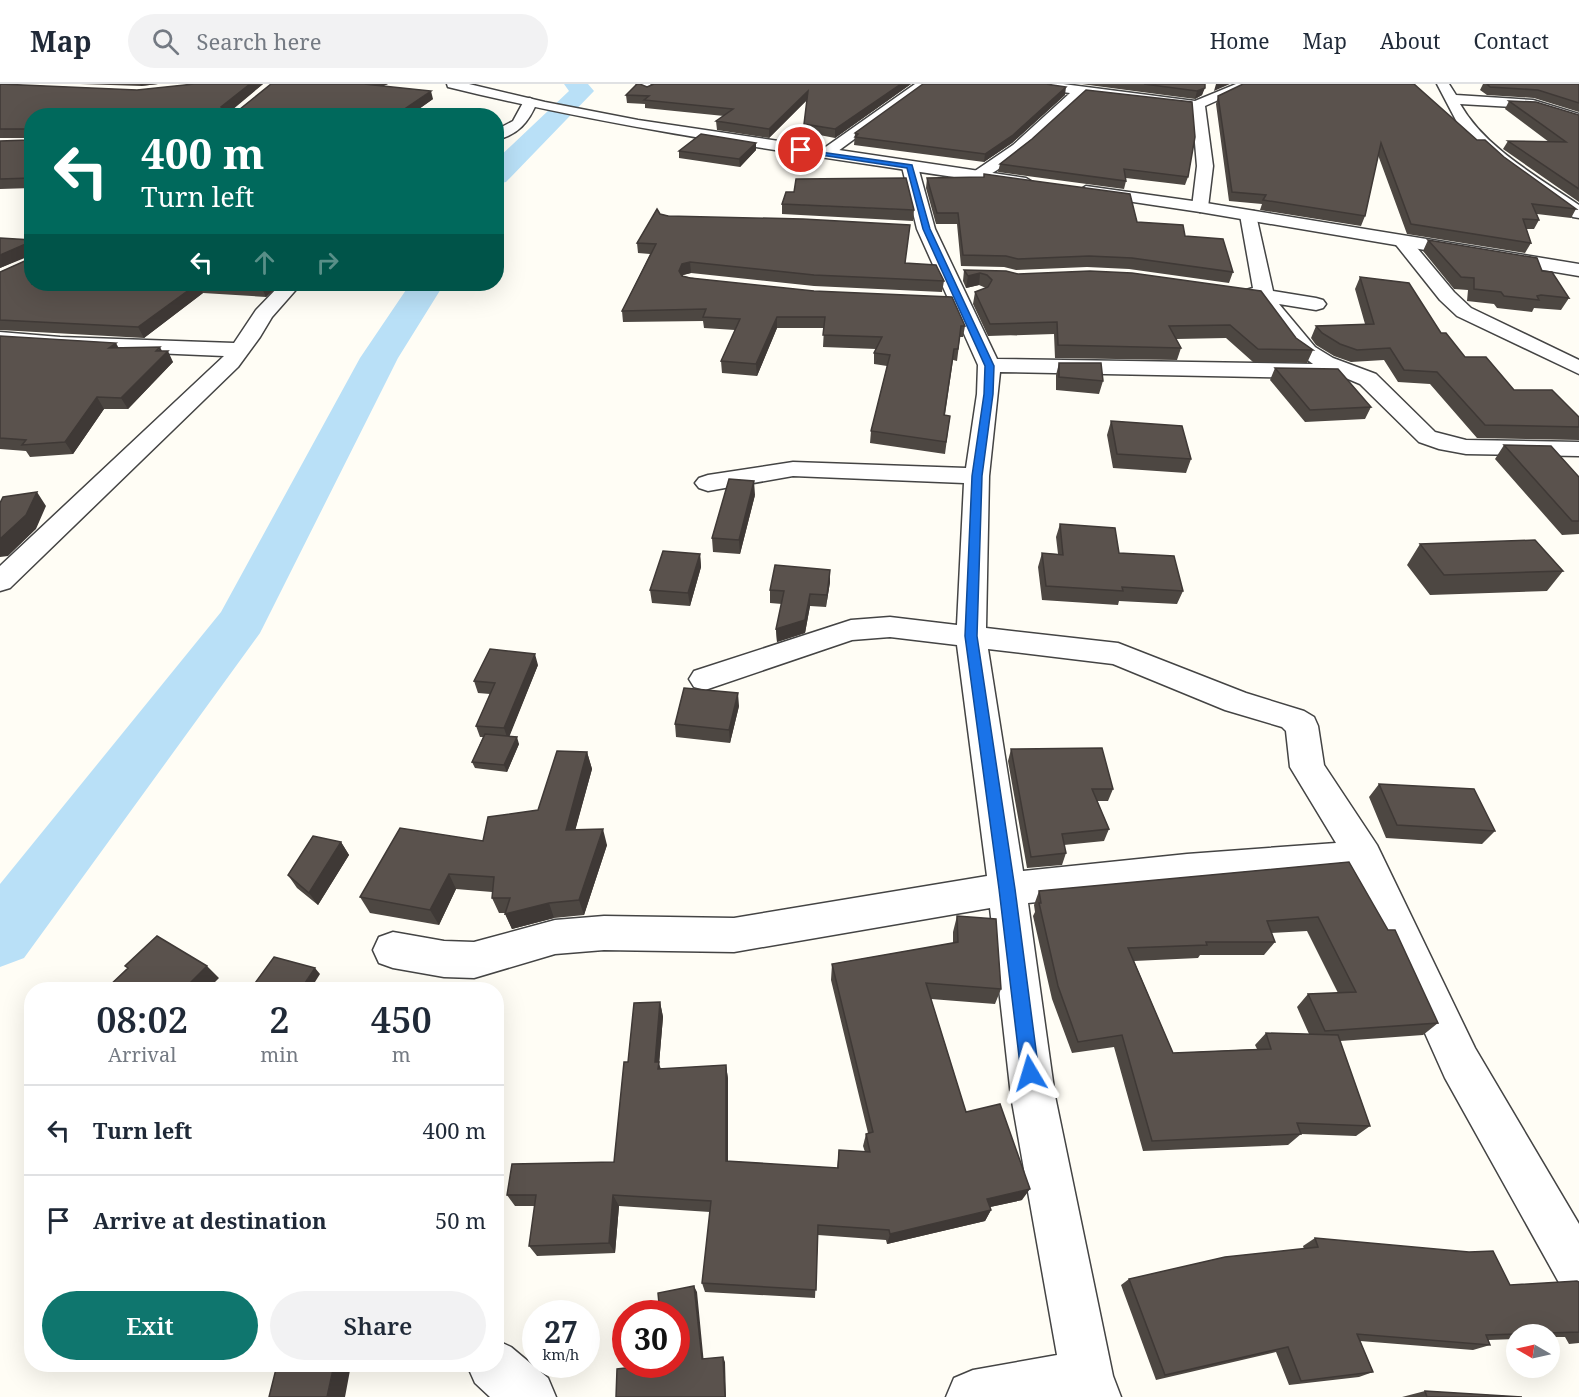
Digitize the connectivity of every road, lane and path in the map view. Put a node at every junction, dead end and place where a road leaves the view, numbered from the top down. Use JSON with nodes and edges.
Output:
{"nodes":[{"id":1,"x":453,"y":84,"type":"edge"},
{"id":2,"x":923,"y":84,"type":"edge"},
{"id":3,"x":1032,"y":84,"type":"edge"},
{"id":4,"x":1248,"y":84,"type":"edge"},
{"id":5,"x":1443,"y":84,"type":"edge"},
{"id":6,"x":1080,"y":91,"type":"junction"},
{"id":7,"x":1128,"y":91,"type":"edge"},
{"id":8,"x":1451,"y":99,"type":"junction"},
{"id":9,"x":530,"y":102,"type":"junction"},
{"id":10,"x":1198,"y":105,"type":"junction"},
{"id":11,"x":1579,"y":118,"type":"edge"},
{"id":12,"x":504,"y":132,"type":"edge"},
{"id":13,"x":825,"y":154,"type":"junction"},
{"id":14,"x":910,"y":167,"type":"junction"},
{"id":15,"x":978,"y":176,"type":"junction"},
{"id":16,"x":1048,"y":186,"type":"edge"},
{"id":17,"x":1071,"y":189,"type":"edge"},
{"id":18,"x":1200,"y":207,"type":"junction"},
{"id":19,"x":1579,"y":213,"type":"edge"},
{"id":20,"x":1248,"y":215,"type":"junction"},
{"id":21,"x":1402,"y":241,"type":"junction"},
{"id":22,"x":1579,"y":270,"type":"edge"},
{"id":23,"x":284,"y":291,"type":"edge"},
{"id":24,"x":1230,"y":291,"type":"edge"},
{"id":25,"x":1264,"y":296,"type":"junction"},
{"id":26,"x":1316,"y":304,"type":"dead end"},
{"id":27,"x":0,"y":338,"type":"edge"},
{"id":28,"x":240,"y":350,"type":"junction"},
{"id":29,"x":989,"y":366,"type":"junction"},
{"id":30,"x":1579,"y":368,"type":"edge"},
{"id":31,"x":1358,"y":373,"type":"junction"},
{"id":32,"x":1579,"y":449,"type":"edge"},
{"id":33,"x":977,"y":476,"type":"junction"},
{"id":34,"x":708,"y":483,"type":"dead end"},
{"id":35,"x":1,"y":580,"type":"edge"},
{"id":36,"x":971,"y":636,"type":"junction"},
{"id":37,"x":705,"y":679,"type":"dead end"},
{"id":38,"x":1364,"y":856,"type":"junction"},
{"id":39,"x":1007,"y":889,"type":"junction"},
{"id":40,"x":393,"y":950,"type":"dead end"},
{"id":41,"x":1579,"y":1271,"type":"edge"},
{"id":42,"x":501,"y":1372,"type":"edge"},
{"id":43,"x":1090,"y":1387,"type":"edge"},
{"id":44,"x":529,"y":1397,"type":"edge"},
{"id":45,"x":973,"y":1397,"type":"edge"}],
"edges":[{"from":1,"to":9,"type":"street"},
{"from":2,"to":13,"type":"street"},
{"from":3,"to":6,"type":"street"},
{"from":4,"to":10,"type":"street"},
{"from":5,"to":8,"type":"street"},
{"from":6,"to":7,"type":"street"},
{"from":6,"to":15,"type":"street"},
{"from":7,"to":10,"type":"street"},
{"from":8,"to":11,"type":"street"},
{"from":8,"to":19,"type":"street"},
{"from":9,"to":12,"type":"street"},
{"from":9,"to":13,"type":"street"},
{"from":10,"to":18,"type":"street"},
{"from":13,"to":14,"type":"street"},
{"from":14,"to":15,"type":"street"},
{"from":14,"to":29,"type":"street"},
{"from":15,"to":16,"type":"street"},
{"from":17,"to":18,"type":"street"},
{"from":18,"to":20,"type":"street"},
{"from":20,"to":21,"type":"street"},
{"from":20,"to":25,"type":"street"},
{"from":21,"to":22,"type":"street"},
{"from":21,"to":30,"type":"street"},
{"from":23,"to":28,"type":"street"},
{"from":24,"to":25,"type":"street"},
{"from":25,"to":26,"type":"street"},
{"from":25,"to":31,"type":"street"},
{"from":27,"to":28,"type":"street"},
{"from":28,"to":35,"type":"street"},
{"from":29,"to":31,"type":"street"},
{"from":29,"to":33,"type":"street"},
{"from":31,"to":32,"type":"street"},
{"from":33,"to":34,"type":"street"},
{"from":33,"to":36,"type":"street"},
{"from":36,"to":37,"type":"street"},
{"from":36,"to":38,"type":"street"},
{"from":36,"to":39,"type":"street"},
{"from":38,"to":39,"type":"street"},
{"from":38,"to":41,"type":"street"},
{"from":39,"to":40,"type":"street"},
{"from":39,"to":43,"type":"street"},
{"from":42,"to":44,"type":"street"},
{"from":43,"to":45,"type":"street"}]}
